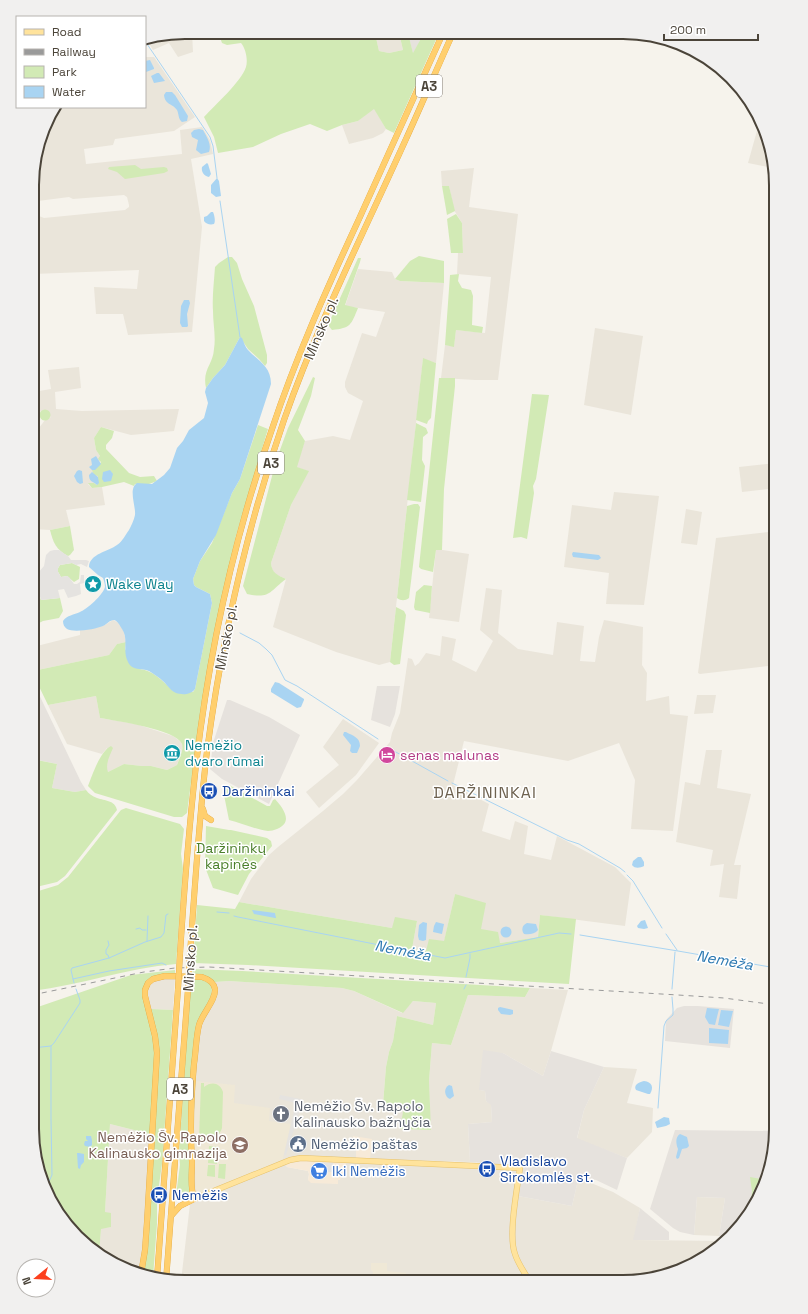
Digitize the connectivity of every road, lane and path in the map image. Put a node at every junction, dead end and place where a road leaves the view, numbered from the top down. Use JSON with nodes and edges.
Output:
{"nodes":[{"id":1,"x":440,"y":39,"type":"edge"},
{"id":2,"x":450,"y":39,"type":"edge"},
{"id":3,"x":202,"y":806,"type":"junction"},
{"id":4,"x":199,"y":829,"type":"junction"},
{"id":5,"x":173,"y":1192,"type":"junction"},
{"id":6,"x":194,"y":1199,"type":"junction"},
{"id":7,"x":185,"y":1202,"type":"junction"},
{"id":8,"x":171,"y":1216,"type":"junction"},
{"id":9,"x":142,"y":1268,"type":"edge"},
{"id":10,"x":157,"y":1272,"type":"edge"},
{"id":11,"x":167,"y":1274,"type":"edge"},
{"id":12,"x":526,"y":1275,"type":"edge"}],
"edges":[{"from":1,"to":10,"type":"highway","name":"Minsko pl.","number":"A3","bridge":true},
{"from":2,"to":3,"type":"highway","name":"Minsko pl.","number":"A3"},
{"from":3,"to":4,"type":"highway","name":"Minsko pl.","number":"A3"},
{"from":3,"to":4,"type":"highway"},
{"from":4,"to":5,"type":"highway","name":"Minsko pl.","number":"A3","bridge":true},
{"from":5,"to":7,"type":"highway"},
{"from":5,"to":8,"type":"highway","name":"Minsko pl.","number":"A3"},
{"from":6,"to":7,"type":"highway"},
{"from":6,"to":9,"type":"highway"},
{"from":6,"to":12,"type":"main road"},
{"from":7,"to":8,"type":"highway"},
{"from":8,"to":11,"type":"highway","name":"Minsko pl.","number":"A3"}]}
